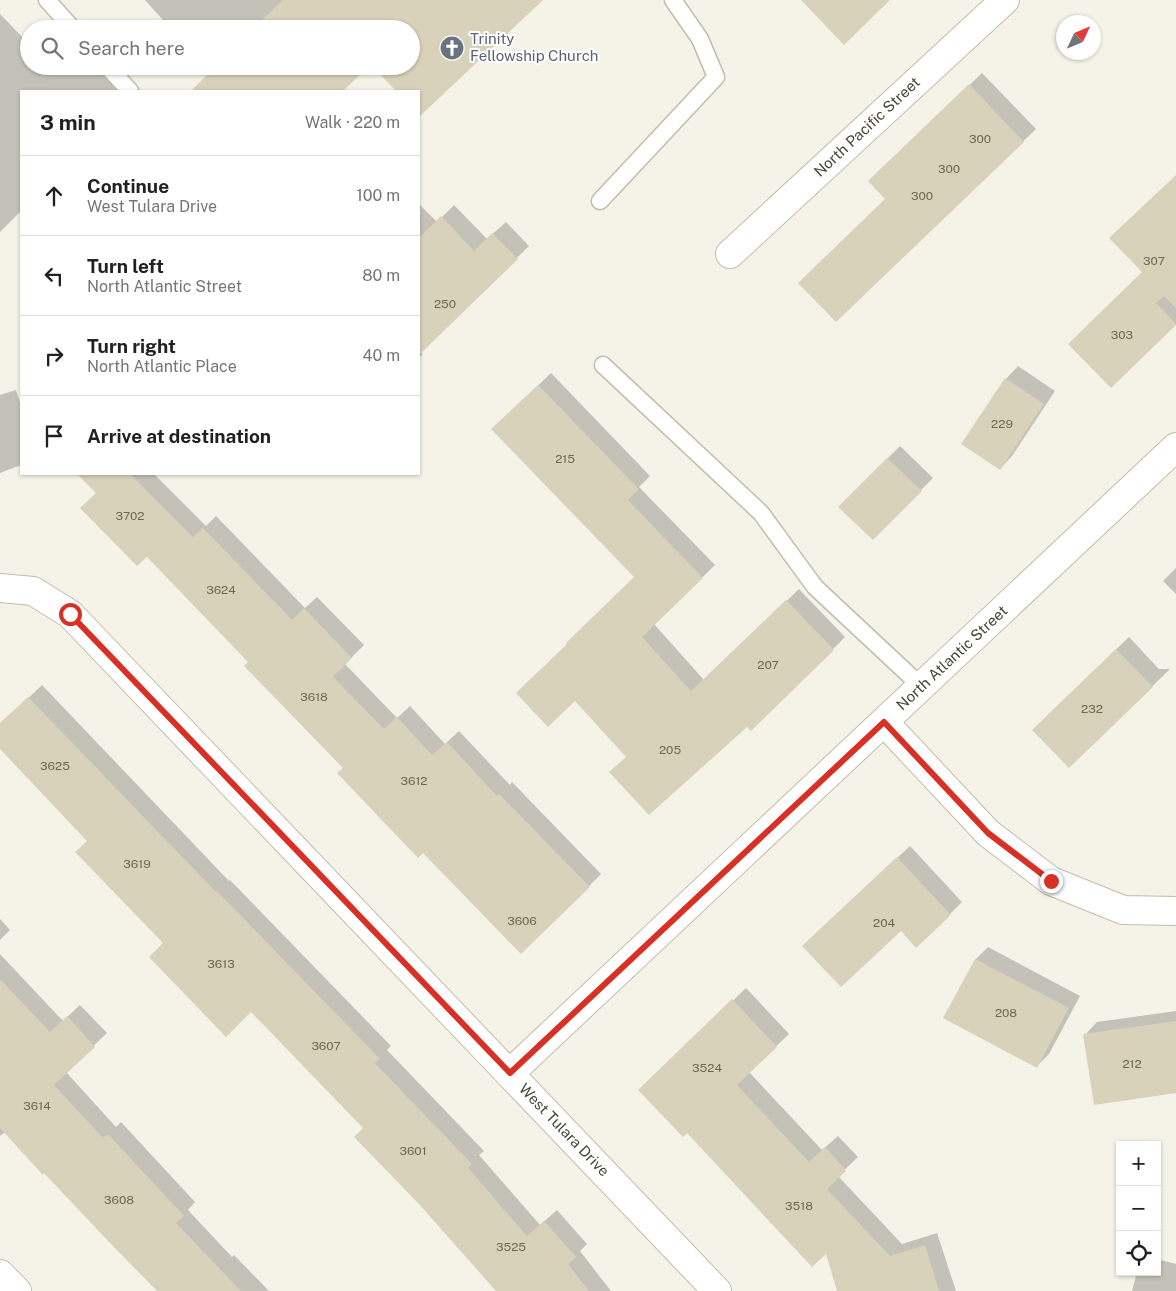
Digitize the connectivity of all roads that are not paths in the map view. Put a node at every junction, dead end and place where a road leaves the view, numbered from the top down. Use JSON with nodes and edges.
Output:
{"nodes":[{"id":1,"x":47,"y":0,"type":"edge"},
{"id":2,"x":672,"y":0,"type":"edge"},
{"id":3,"x":1005,"y":0,"type":"edge"},
{"id":4,"x":65,"y":20,"type":"edge"},
{"id":5,"x":115,"y":75,"type":"edge"},
{"id":6,"x":129,"y":90,"type":"edge"},
{"id":7,"x":600,"y":201,"type":"dead end"},
{"id":8,"x":730,"y":254,"type":"dead end"},
{"id":9,"x":603,"y":365,"type":"dead end"},
{"id":10,"x":1176,"y":447,"type":"edge"},
{"id":11,"x":0,"y":588,"type":"edge"},
{"id":12,"x":922,"y":687,"type":"junction"},
{"id":13,"x":884,"y":722,"type":"junction"},
{"id":14,"x":1176,"y":911,"type":"edge"},
{"id":15,"x":510,"y":1073,"type":"junction"},
{"id":16,"x":0,"y":1274,"type":"edge"},
{"id":17,"x":17,"y":1291,"type":"edge"},
{"id":18,"x":717,"y":1291,"type":"edge"}],
"edges":[{"from":1,"to":4,"type":"lane"},
{"from":2,"to":7,"type":"lane"},
{"from":3,"to":8,"type":"street","name":"North Pacific Street"},
{"from":5,"to":6,"type":"lane"},
{"from":9,"to":12,"type":"lane"},
{"from":10,"to":12,"type":"street","name":"North Atlantic Street"},
{"from":11,"to":15,"type":"street","name":"West Tulara Drive"},
{"from":12,"to":13,"type":"street","name":"North Atlantic Street"},
{"from":13,"to":14,"type":"street"},
{"from":13,"to":15,"type":"street","name":"North Atlantic Street"},
{"from":15,"to":18,"type":"street","name":"West Tulara Drive"},
{"from":16,"to":17,"type":"street"}]}
